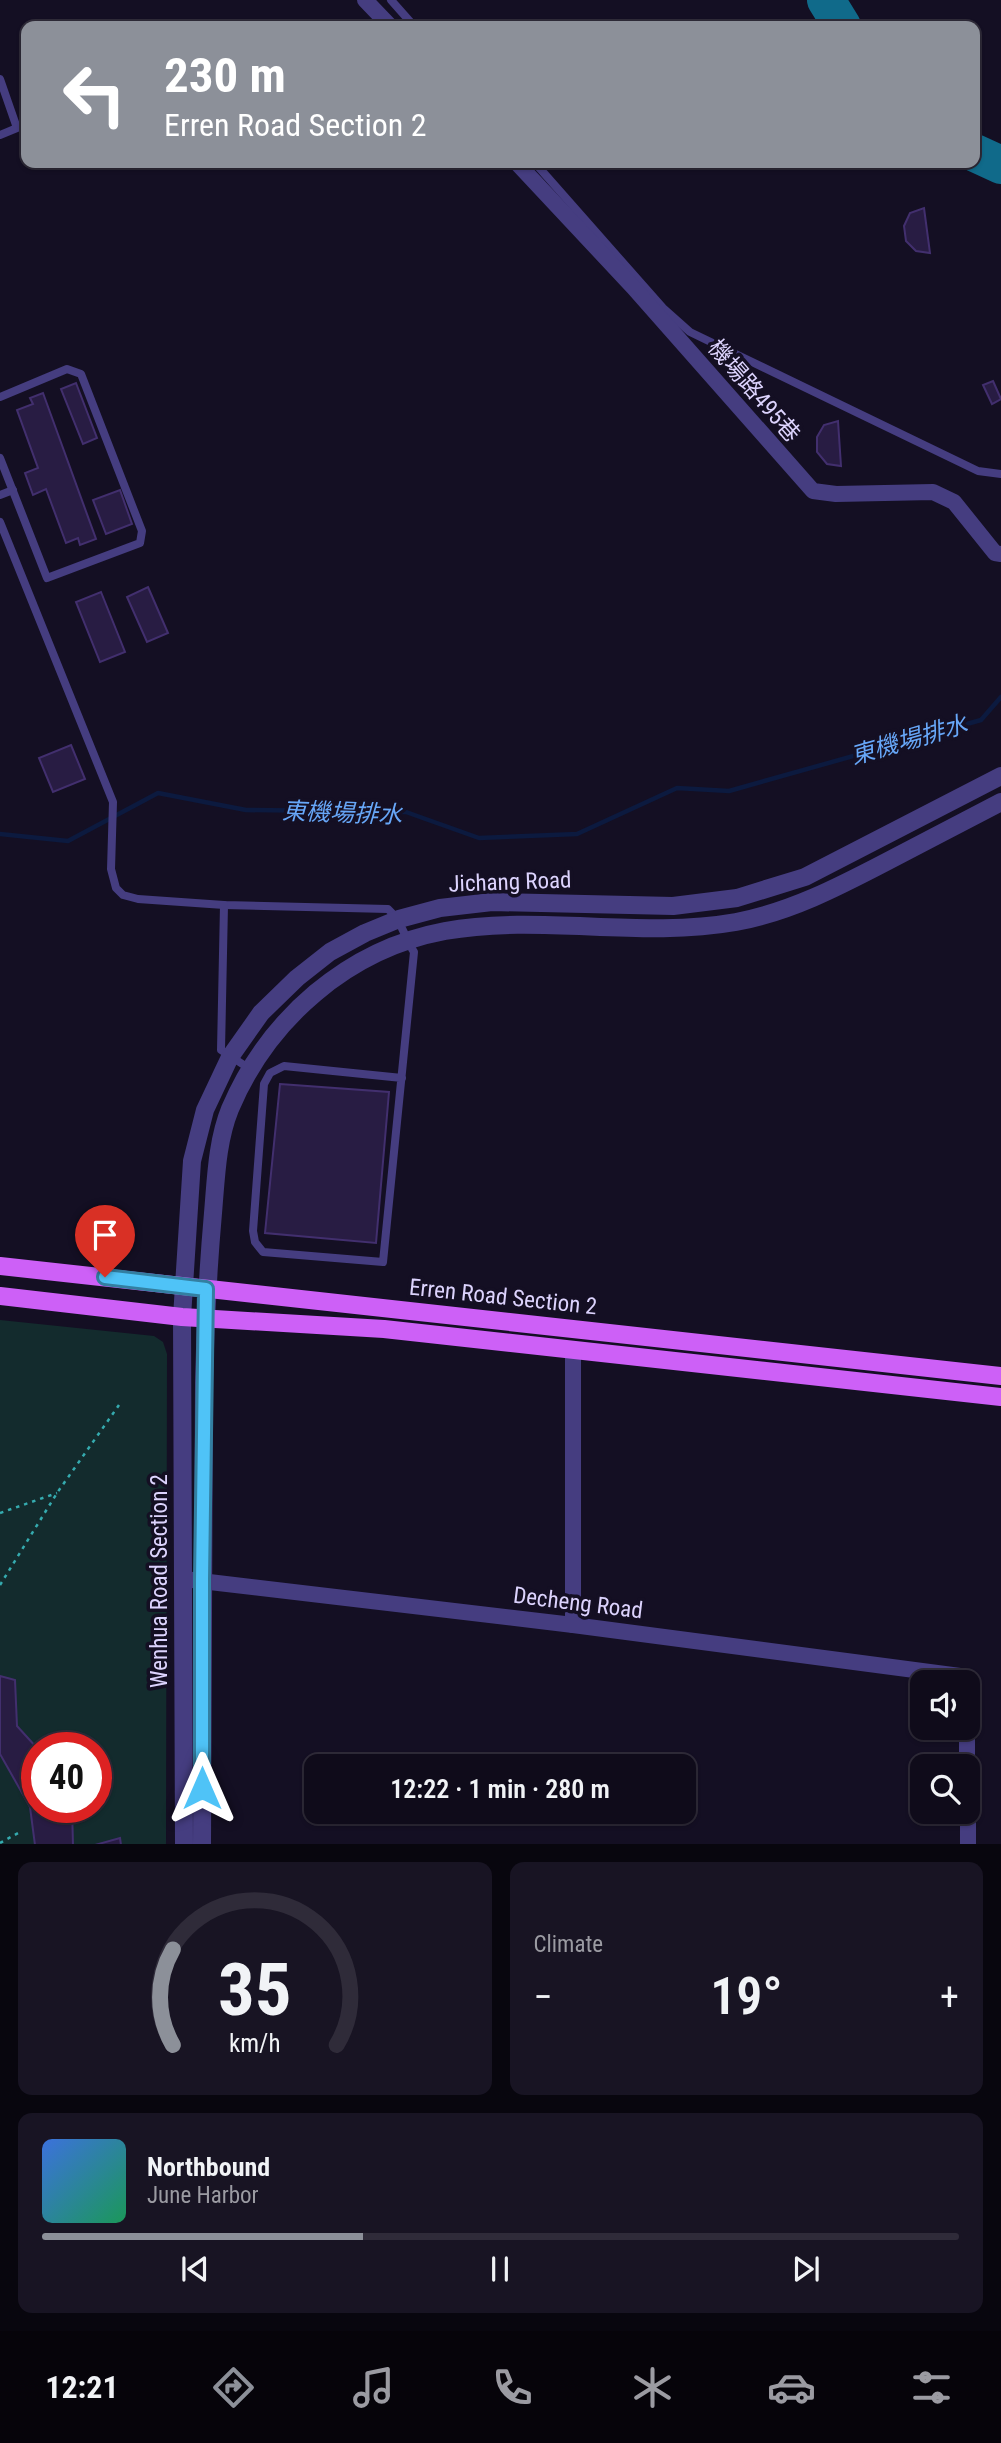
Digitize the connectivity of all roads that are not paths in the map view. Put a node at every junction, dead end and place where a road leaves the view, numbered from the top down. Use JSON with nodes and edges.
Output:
{"nodes":[{"id":1,"x":366,"y":0,"type":"edge"},
{"id":2,"x":391,"y":0,"type":"edge"},
{"id":3,"x":385,"y":21,"type":"edge"},
{"id":4,"x":410,"y":21,"type":"edge"},
{"id":5,"x":0,"y":79,"type":"edge"},
{"id":6,"x":0,"y":135,"type":"edge"},
{"id":7,"x":522,"y":168,"type":"edge"},
{"id":8,"x":539,"y":168,"type":"edge"},
{"id":9,"x":0,"y":397,"type":"edge"},
{"id":10,"x":0,"y":458,"type":"edge"},
{"id":11,"x":1001,"y":474,"type":"edge"},
{"id":12,"x":13,"y":490,"type":"junction"},
{"id":13,"x":0,"y":495,"type":"edge"},
{"id":14,"x":0,"y":522,"type":"edge"},
{"id":15,"x":1001,"y":554,"type":"edge"},
{"id":16,"x":1001,"y":776,"type":"edge"},
{"id":17,"x":1001,"y":802,"type":"edge"},
{"id":18,"x":224,"y":905,"type":"junction"},
{"id":19,"x":400,"y":919,"type":"junction"},
{"id":20,"x":406,"y":940,"type":"junction"},
{"id":21,"x":230,"y":1057,"type":"junction"},
{"id":22,"x":250,"y":1069,"type":"junction"},
{"id":23,"x":402,"y":1077,"type":"junction"},
{"id":24,"x":0,"y":1266,"type":"edge"},
{"id":25,"x":183,"y":1286,"type":"junction"},
{"id":26,"x":206,"y":1289,"type":"junction"},
{"id":27,"x":0,"y":1296,"type":"edge"},
{"id":28,"x":183,"y":1317,"type":"junction"},
{"id":29,"x":205,"y":1318,"type":"junction"},
{"id":30,"x":573,"y":1349,"type":"junction"},
{"id":31,"x":1001,"y":1376,"type":"edge"},
{"id":32,"x":1001,"y":1396,"type":"edge"},
{"id":33,"x":193,"y":1580,"type":"junction"},
{"id":34,"x":573,"y":1625,"type":"junction"},
{"id":35,"x":914,"y":1670,"type":"edge"},
{"id":36,"x":968,"y":1824,"type":"edge"},
{"id":37,"x":184,"y":1844,"type":"edge"},
{"id":38,"x":202,"y":1844,"type":"edge"},
{"id":39,"x":968,"y":1844,"type":"edge"}],
"edges":[{"from":1,"to":3,"type":"street"},
{"from":2,"to":4,"type":"lane"},
{"from":5,"to":6,"type":"lane"},
{"from":7,"to":15,"type":"street","name":"機場路495巷"},
{"from":8,"to":11,"type":"lane"},
{"from":9,"to":12,"type":"lane"},
{"from":10,"to":12,"type":"lane"},
{"from":12,"to":13,"type":"lane"},
{"from":14,"to":18,"type":"lane"},
{"from":16,"to":19,"type":"street","name":"Jichang Road"},
{"from":17,"to":20,"type":"street","name":"Jichang Road"},
{"from":18,"to":19,"type":"lane"},
{"from":18,"to":21,"type":"lane"},
{"from":19,"to":20,"type":"lane"},
{"from":19,"to":21,"type":"street","name":"Jichang Road"},
{"from":20,"to":22,"type":"street","name":"Jichang Road"},
{"from":20,"to":23,"type":"lane"},
{"from":21,"to":22,"type":"lane"},
{"from":21,"to":25,"type":"street","name":"Jichang Road"},
{"from":22,"to":26,"type":"street","name":"Jichang Road"},
{"from":23,"to":23,"type":"lane"},
{"from":24,"to":25,"type":"main road","name":"Erren Road Section 2"},
{"from":25,"to":26,"type":"main road","name":"Erren Road Section 2"},
{"from":25,"to":28,"type":"street","name":"Jichang Road"},
{"from":26,"to":29,"type":"street","name":"Jichang Road"},
{"from":26,"to":31,"type":"main road","name":"Erren Road Section 2"},
{"from":27,"to":28,"type":"main road","name":"Erren Road Section 2"},
{"from":28,"to":29,"type":"main road","name":"Erren Road Section 2"},
{"from":28,"to":33,"type":"street","name":"Wenhua Road Section 2"},
{"from":29,"to":30,"type":"main road","name":"Erren Road Section 2"},
{"from":29,"to":33,"type":"street","name":"Wenhua Road Section 2"},
{"from":30,"to":32,"type":"main road","name":"Erren Road Section 2"},
{"from":30,"to":34,"type":"street"},
{"from":33,"to":34,"type":"street","name":"Decheng Road"},
{"from":33,"to":37,"type":"street","name":"Wenhua Road Section 2"},
{"from":33,"to":38,"type":"street","name":"Wenhua Road Section 2"},
{"from":34,"to":35,"type":"street","name":"Decheng Road"},
{"from":36,"to":39,"type":"street"}]}
